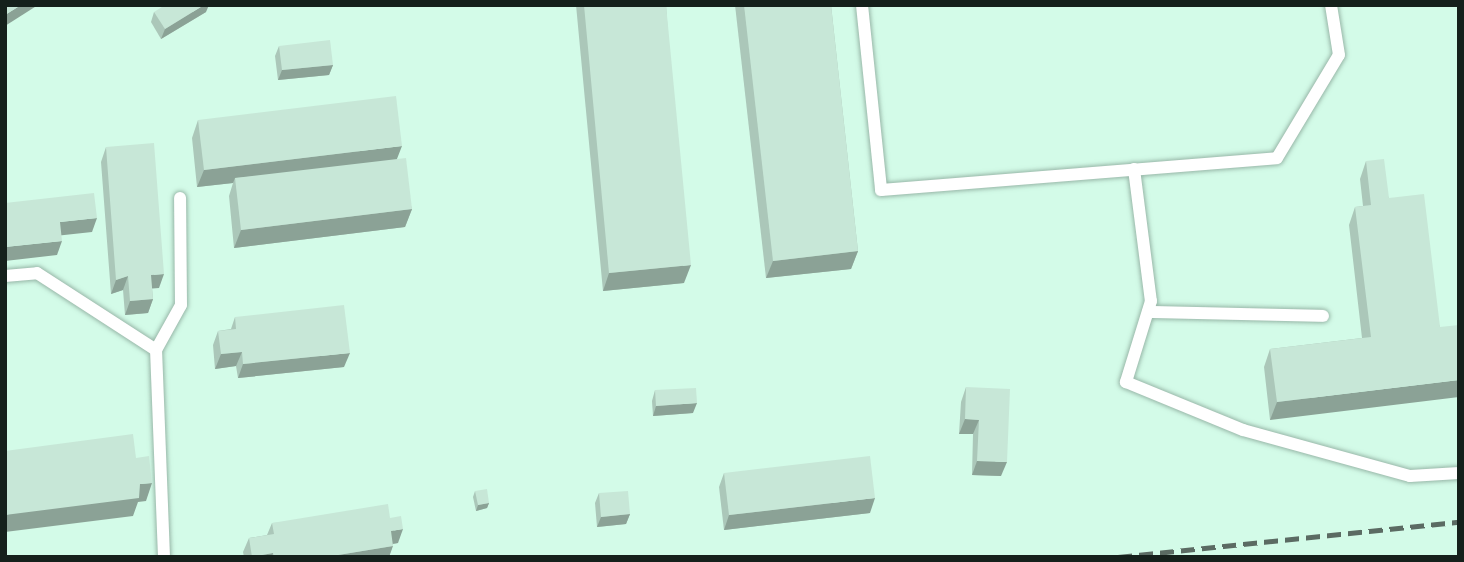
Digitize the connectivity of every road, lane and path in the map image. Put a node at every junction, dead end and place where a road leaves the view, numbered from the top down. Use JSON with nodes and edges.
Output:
{"nodes":[{"id":1,"x":862,"y":5,"type":"edge"},
{"id":2,"x":1331,"y":5,"type":"edge"},
{"id":3,"x":1134,"y":169,"type":"junction"},
{"id":4,"x":180,"y":198,"type":"dead end"},
{"id":5,"x":5,"y":276,"type":"edge"},
{"id":6,"x":1148,"y":312,"type":"junction"},
{"id":7,"x":1323,"y":316,"type":"dead end"},
{"id":8,"x":156,"y":350,"type":"junction"},
{"id":9,"x":1459,"y":473,"type":"edge"},
{"id":10,"x":164,"y":557,"type":"edge"}],
"edges":[{"from":1,"to":3,"type":"lane"},
{"from":2,"to":3,"type":"lane"},
{"from":3,"to":6,"type":"lane"},
{"from":4,"to":8,"type":"lane"},
{"from":5,"to":8,"type":"lane"},
{"from":6,"to":7,"type":"lane"},
{"from":6,"to":9,"type":"lane"},
{"from":8,"to":10,"type":"lane"}]}
